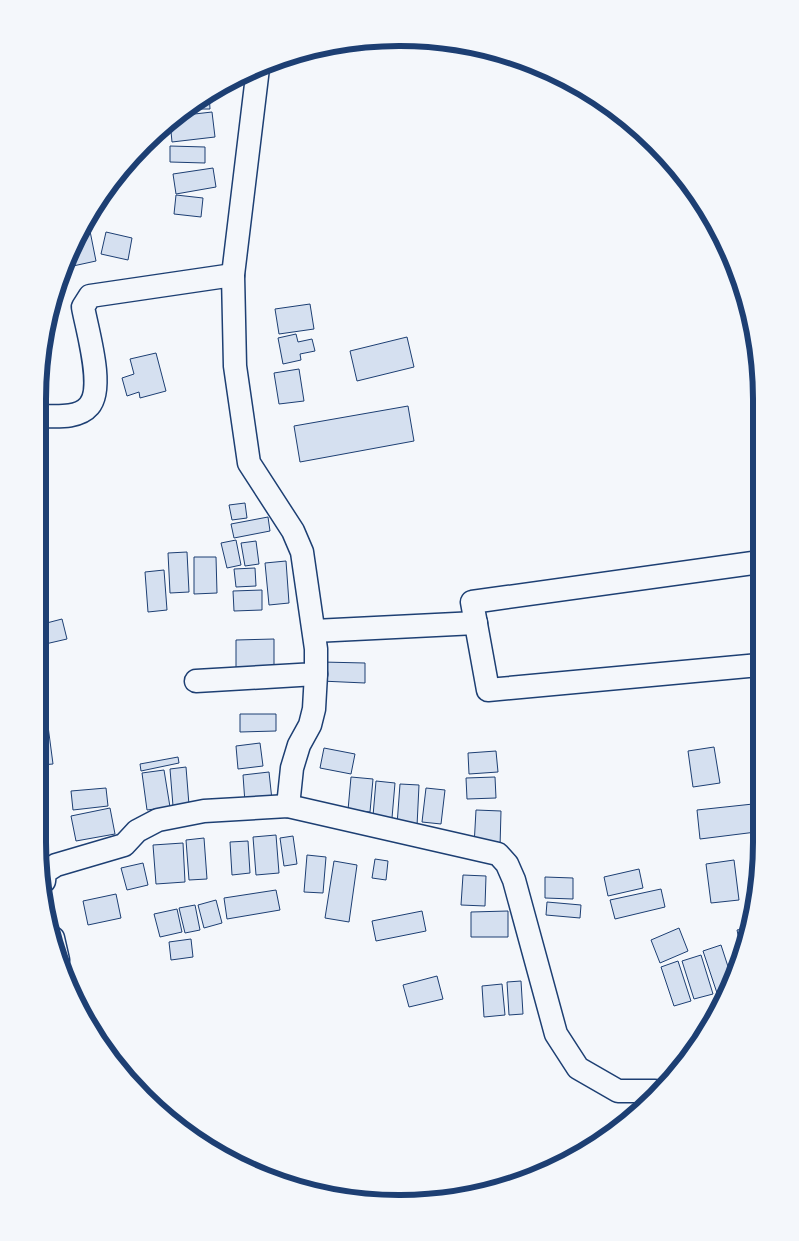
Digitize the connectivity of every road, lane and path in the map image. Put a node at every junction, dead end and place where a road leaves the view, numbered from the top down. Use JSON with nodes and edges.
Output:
{"nodes":[{"id":1,"x":257,"y":76,"type":"edge"},
{"id":2,"x":233,"y":275,"type":"junction"},
{"id":3,"x":46,"y":416,"type":"edge"},
{"id":4,"x":753,"y":563,"type":"edge"},
{"id":5,"x":476,"y":623,"type":"junction"},
{"id":6,"x":314,"y":631,"type":"junction"},
{"id":7,"x":753,"y":666,"type":"edge"},
{"id":8,"x":316,"y":674,"type":"junction"},
{"id":9,"x":196,"y":681,"type":"dead end"},
{"id":10,"x":288,"y":806,"type":"junction"},
{"id":11,"x":47,"y":870,"type":"edge"},
{"id":12,"x":649,"y":1091,"type":"edge"}],
"edges":[{"from":1,"to":2,"type":"street"},
{"from":2,"to":3,"type":"street"},
{"from":2,"to":6,"type":"street"},
{"from":4,"to":5,"type":"street"},
{"from":5,"to":6,"type":"street"},
{"from":5,"to":7,"type":"street"},
{"from":6,"to":8,"type":"street"},
{"from":8,"to":9,"type":"street"},
{"from":8,"to":10,"type":"street"},
{"from":10,"to":11,"type":"street"},
{"from":10,"to":12,"type":"street"}]}
